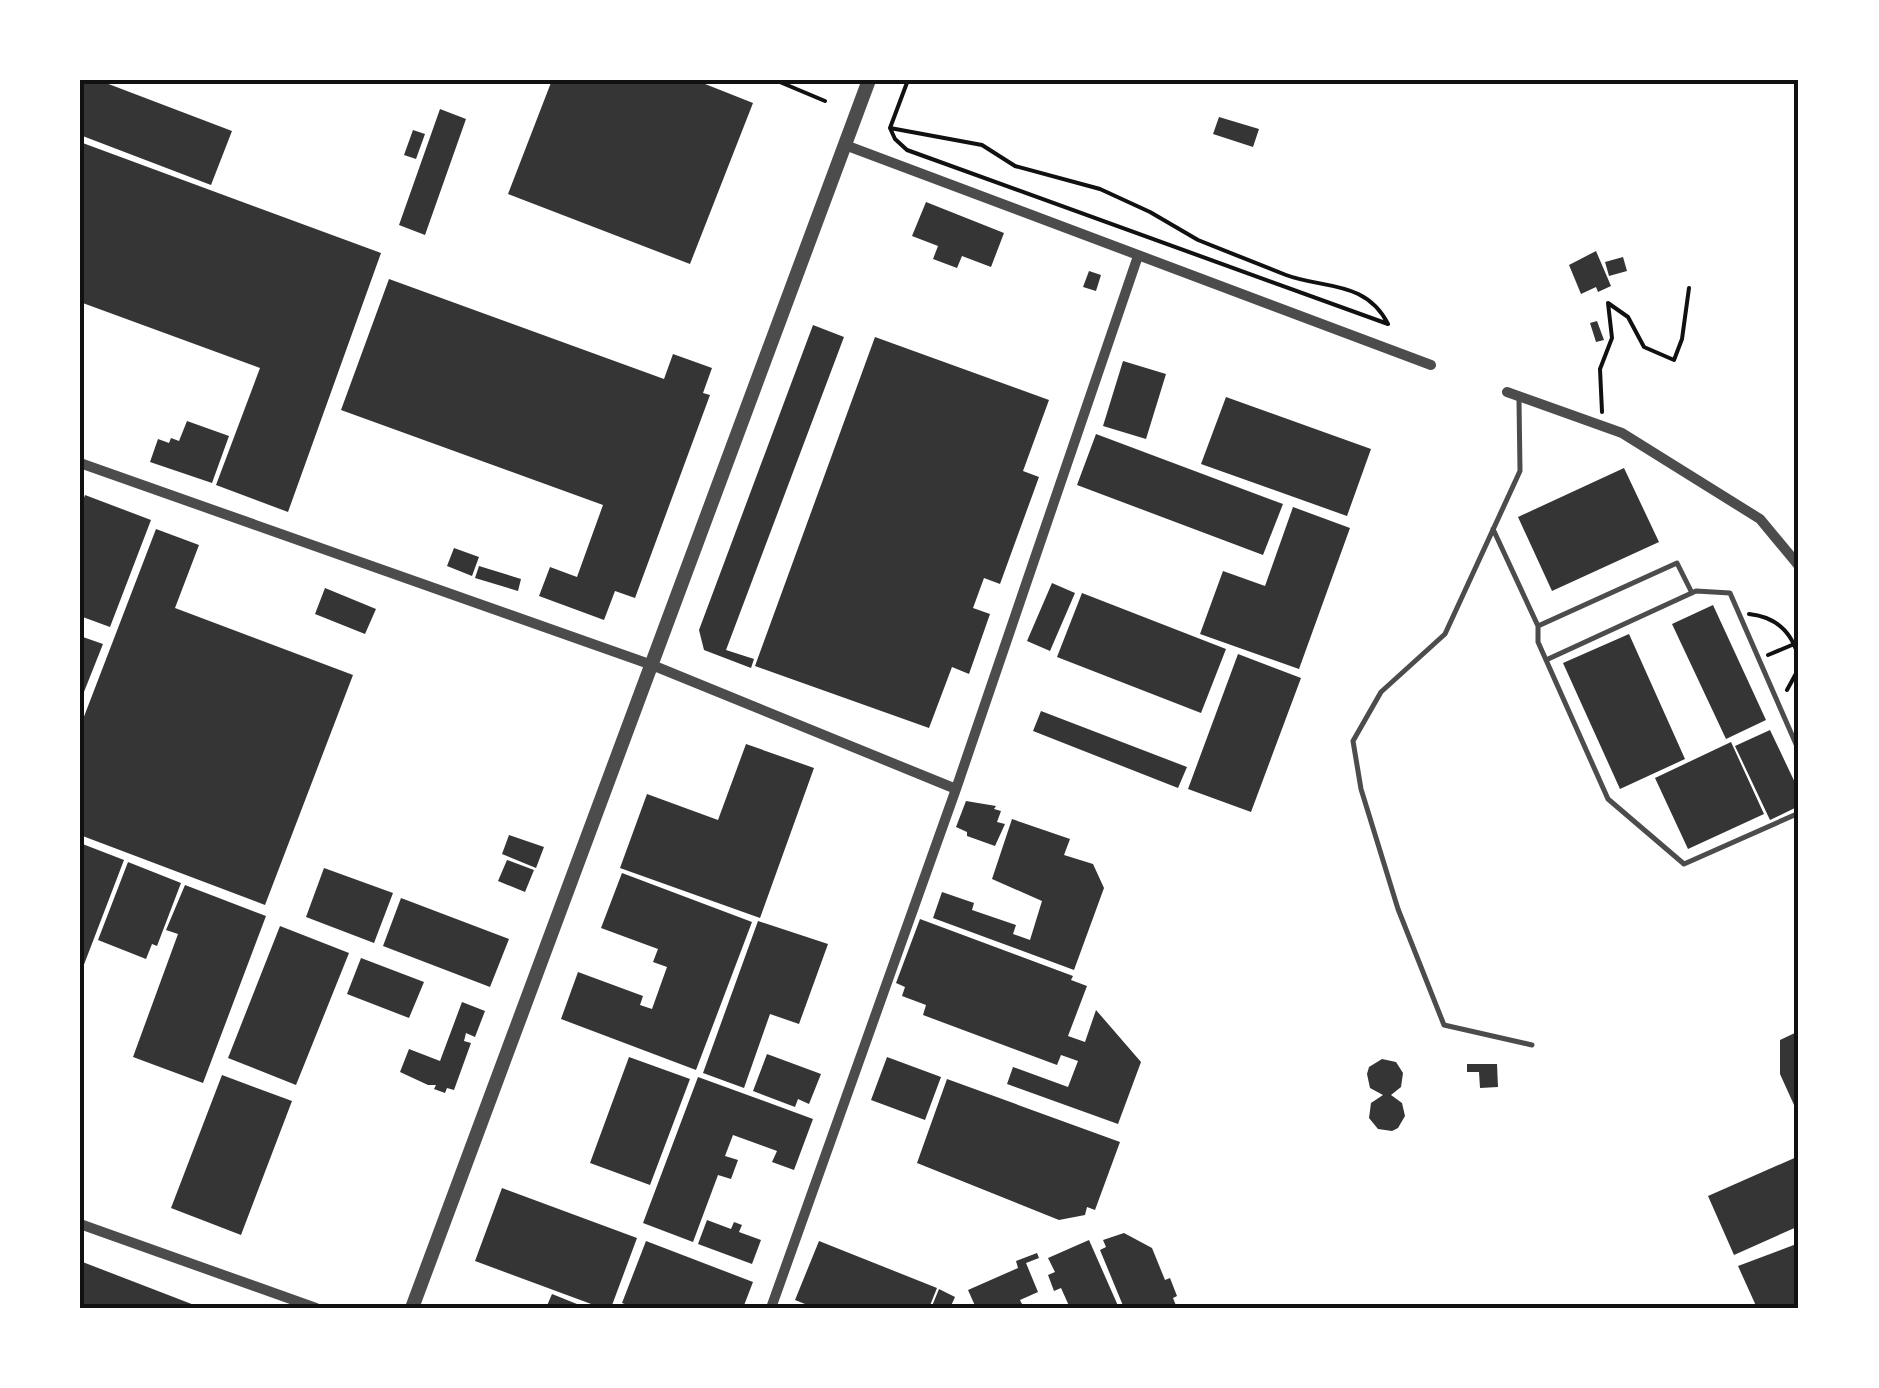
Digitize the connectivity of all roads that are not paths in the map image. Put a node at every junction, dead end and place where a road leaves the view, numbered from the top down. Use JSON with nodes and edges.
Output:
{"nodes":[{"id":1,"x":869,"y":80,"type":"edge"},
{"id":2,"x":845,"y":145,"type":"junction"},
{"id":3,"x":1138,"y":256,"type":"junction"},
{"id":4,"x":1430,"y":365,"type":"dead end"},
{"id":5,"x":1507,"y":392,"type":"dead end"},
{"id":6,"x":1520,"y":397,"type":"junction"},
{"id":7,"x":80,"y":463,"type":"edge"},
{"id":8,"x":1493,"y":529,"type":"junction"},
{"id":9,"x":1799,"y":566,"type":"edge"},
{"id":10,"x":1692,"y":593,"type":"junction"},
{"id":11,"x":1538,"y":626,"type":"junction"},
{"id":12,"x":1546,"y":660,"type":"junction"},
{"id":13,"x":652,"y":665,"type":"junction"},
{"id":14,"x":1799,"y":750,"type":"edge"},
{"id":15,"x":956,"y":789,"type":"junction"},
{"id":16,"x":1799,"y":812,"type":"edge"},
{"id":17,"x":1532,"y":1044,"type":"dead end"},
{"id":18,"x":80,"y":1224,"type":"edge"},
{"id":19,"x":316,"y":1308,"type":"edge"},
{"id":20,"x":412,"y":1308,"type":"edge"},
{"id":21,"x":771,"y":1308,"type":"edge"}],
"edges":[{"from":1,"to":2,"type":"street"},
{"from":2,"to":3,"type":"street"},
{"from":2,"to":13,"type":"street"},
{"from":3,"to":4,"type":"street"},
{"from":3,"to":15,"type":"street"},
{"from":5,"to":6,"type":"street"},
{"from":6,"to":8,"type":"lane"},
{"from":6,"to":9,"type":"street"},
{"from":7,"to":13,"type":"street"},
{"from":8,"to":11,"type":"lane"},
{"from":8,"to":17,"type":"lane"},
{"from":10,"to":11,"type":"lane"},
{"from":10,"to":12,"type":"lane"},
{"from":10,"to":14,"type":"lane"},
{"from":11,"to":12,"type":"lane"},
{"from":12,"to":16,"type":"lane"},
{"from":13,"to":15,"type":"street"},
{"from":13,"to":20,"type":"street"},
{"from":15,"to":21,"type":"street"},
{"from":18,"to":19,"type":"street"}]}
